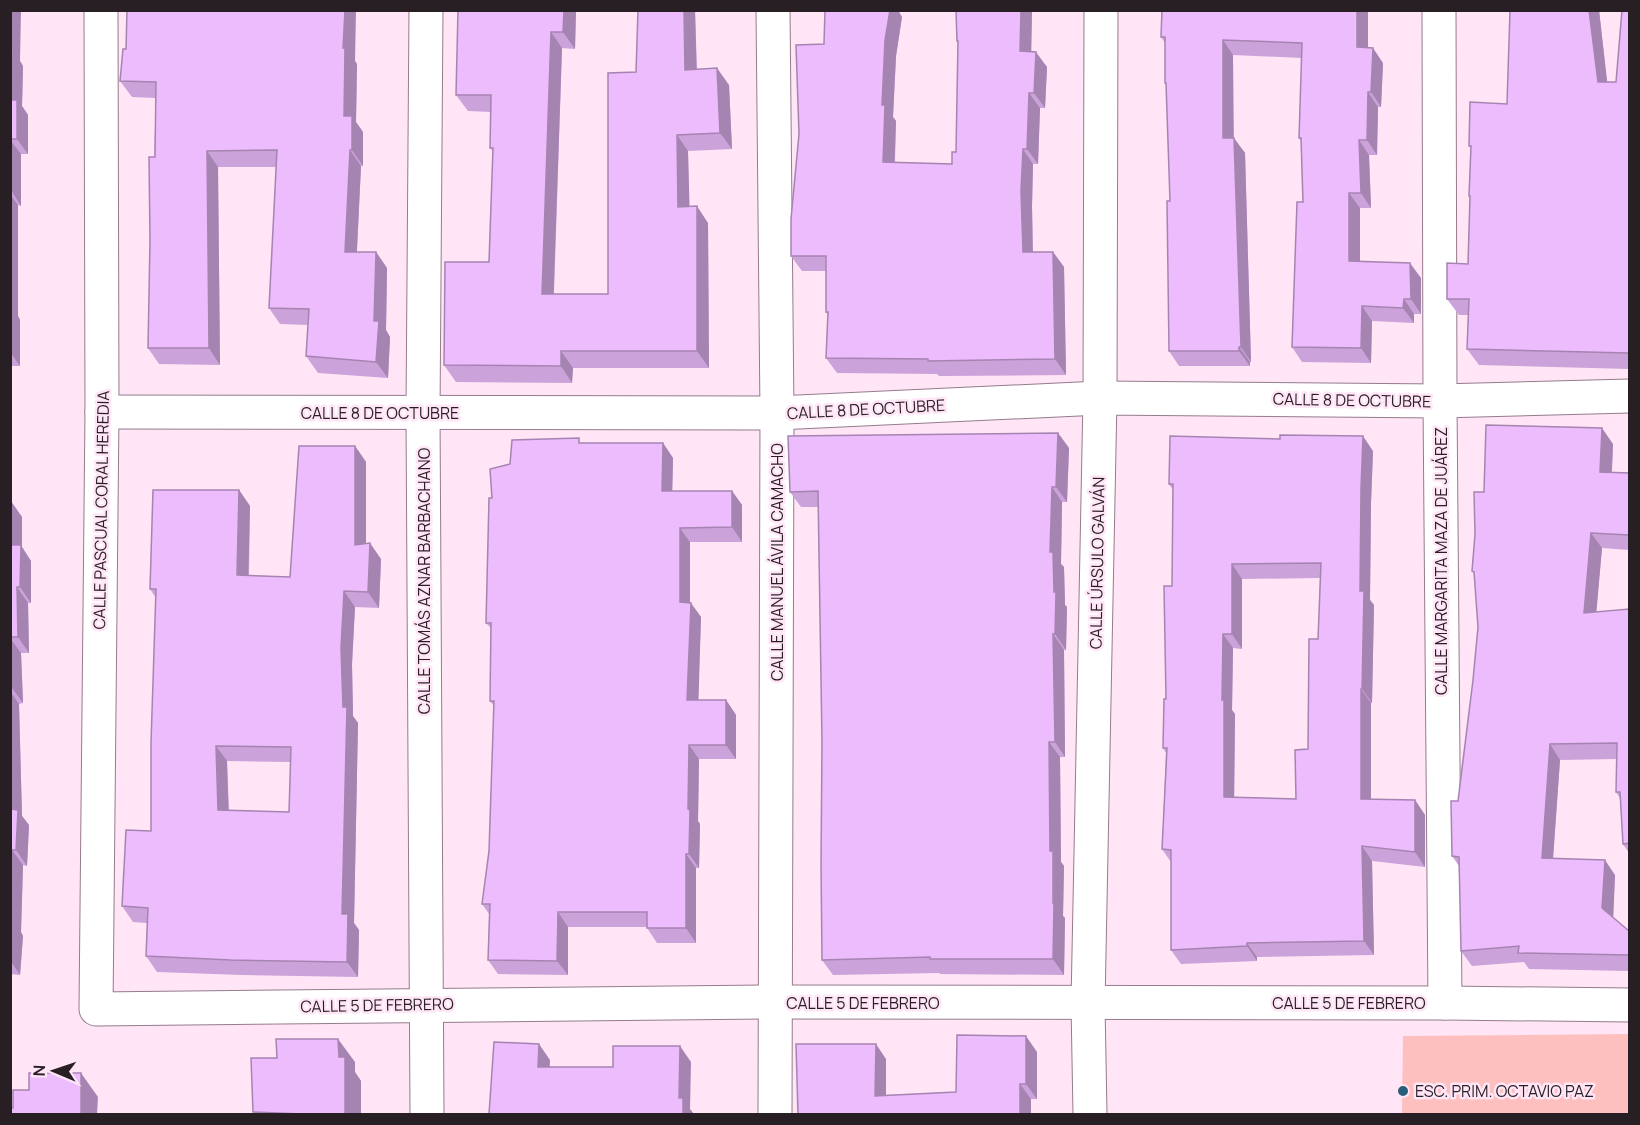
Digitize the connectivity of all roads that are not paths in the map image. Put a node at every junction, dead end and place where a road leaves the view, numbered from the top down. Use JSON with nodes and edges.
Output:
{"nodes":[{"id":1,"x":101,"y":10,"type":"edge"},
{"id":2,"x":426,"y":10,"type":"edge"},
{"id":3,"x":773,"y":10,"type":"edge"},
{"id":4,"x":1101,"y":10,"type":"edge"},
{"id":5,"x":1439,"y":10,"type":"edge"},
{"id":6,"x":1629,"y":396,"type":"edge"},
{"id":7,"x":1100,"y":398,"type":"junction"},
{"id":8,"x":1440,"y":401,"type":"junction"},
{"id":9,"x":102,"y":412,"type":"junction"},
{"id":10,"x":423,"y":413,"type":"junction"},
{"id":11,"x":777,"y":413,"type":"junction"},
{"id":12,"x":775,"y":1002,"type":"junction"},
{"id":13,"x":1445,"y":1003,"type":"junction"},
{"id":14,"x":1088,"y":1004,"type":"junction"},
{"id":15,"x":425,"y":1005,"type":"junction"},
{"id":16,"x":1629,"y":1005,"type":"edge"},
{"id":17,"x":96,"y":1009,"type":"joint"},
{"id":18,"x":427,"y":1114,"type":"edge"},
{"id":19,"x":775,"y":1114,"type":"edge"},
{"id":20,"x":1090,"y":1114,"type":"edge"}],
"edges":[{"from":1,"to":9,"type":"street","name":"CALLE PASCUAL CORAL HEREDIA"},
{"from":2,"to":10,"type":"street","name":"CALLE TOMÁS AZNAR BARBACHANO"},
{"from":3,"to":11,"type":"street","name":"CALLE MANUEL ÁVILA CAMACHO"},
{"from":4,"to":7,"type":"street","name":"CALLE ÚRSULO GALVÁN"},
{"from":5,"to":8,"type":"street","name":"CALLE MARGARITA MAZA DE JUÁREZ"},
{"from":6,"to":8,"type":"street","name":"CALLE 8 DE OCTUBRE"},
{"from":7,"to":8,"type":"street","name":"CALLE 8 DE OCTUBRE"},
{"from":7,"to":11,"type":"street","name":"CALLE 8 DE OCTUBRE"},
{"from":7,"to":14,"type":"street","name":"CALLE ÚRSULO GALVÁN"},
{"from":8,"to":13,"type":"street","name":"CALLE MARGARITA MAZA DE JUÁREZ"},
{"from":9,"to":10,"type":"street","name":"CALLE 8 DE OCTUBRE"},
{"from":9,"to":17,"type":"street","name":"CALLE PASCUAL CORAL HEREDIA"},
{"from":10,"to":11,"type":"street","name":"CALLE 8 DE OCTUBRE"},
{"from":10,"to":15,"type":"street","name":"CALLE TOMÁS AZNAR BARBACHANO"},
{"from":11,"to":12,"type":"street","name":"CALLE MANUEL ÁVILA CAMACHO"},
{"from":12,"to":14,"type":"street","name":"CALLE 5 DE FEBRERO"},
{"from":12,"to":15,"type":"street","name":"CALLE 5 DE FEBRERO"},
{"from":12,"to":19,"type":"street","name":"CALLE MANUEL ÁVILA CAMACHO"},
{"from":13,"to":14,"type":"street","name":"CALLE 5 DE FEBRERO"},
{"from":13,"to":16,"type":"street","name":"CALLE 5 DE FEBRERO"},
{"from":14,"to":20,"type":"street","name":"CALLE ÚRSULO GALVÁN"},
{"from":15,"to":17,"type":"street","name":"CALLE 5 DE FEBRERO"},
{"from":15,"to":18,"type":"street","name":"CALLE TOMÁS AZNAR BARBACHANO"}]}
